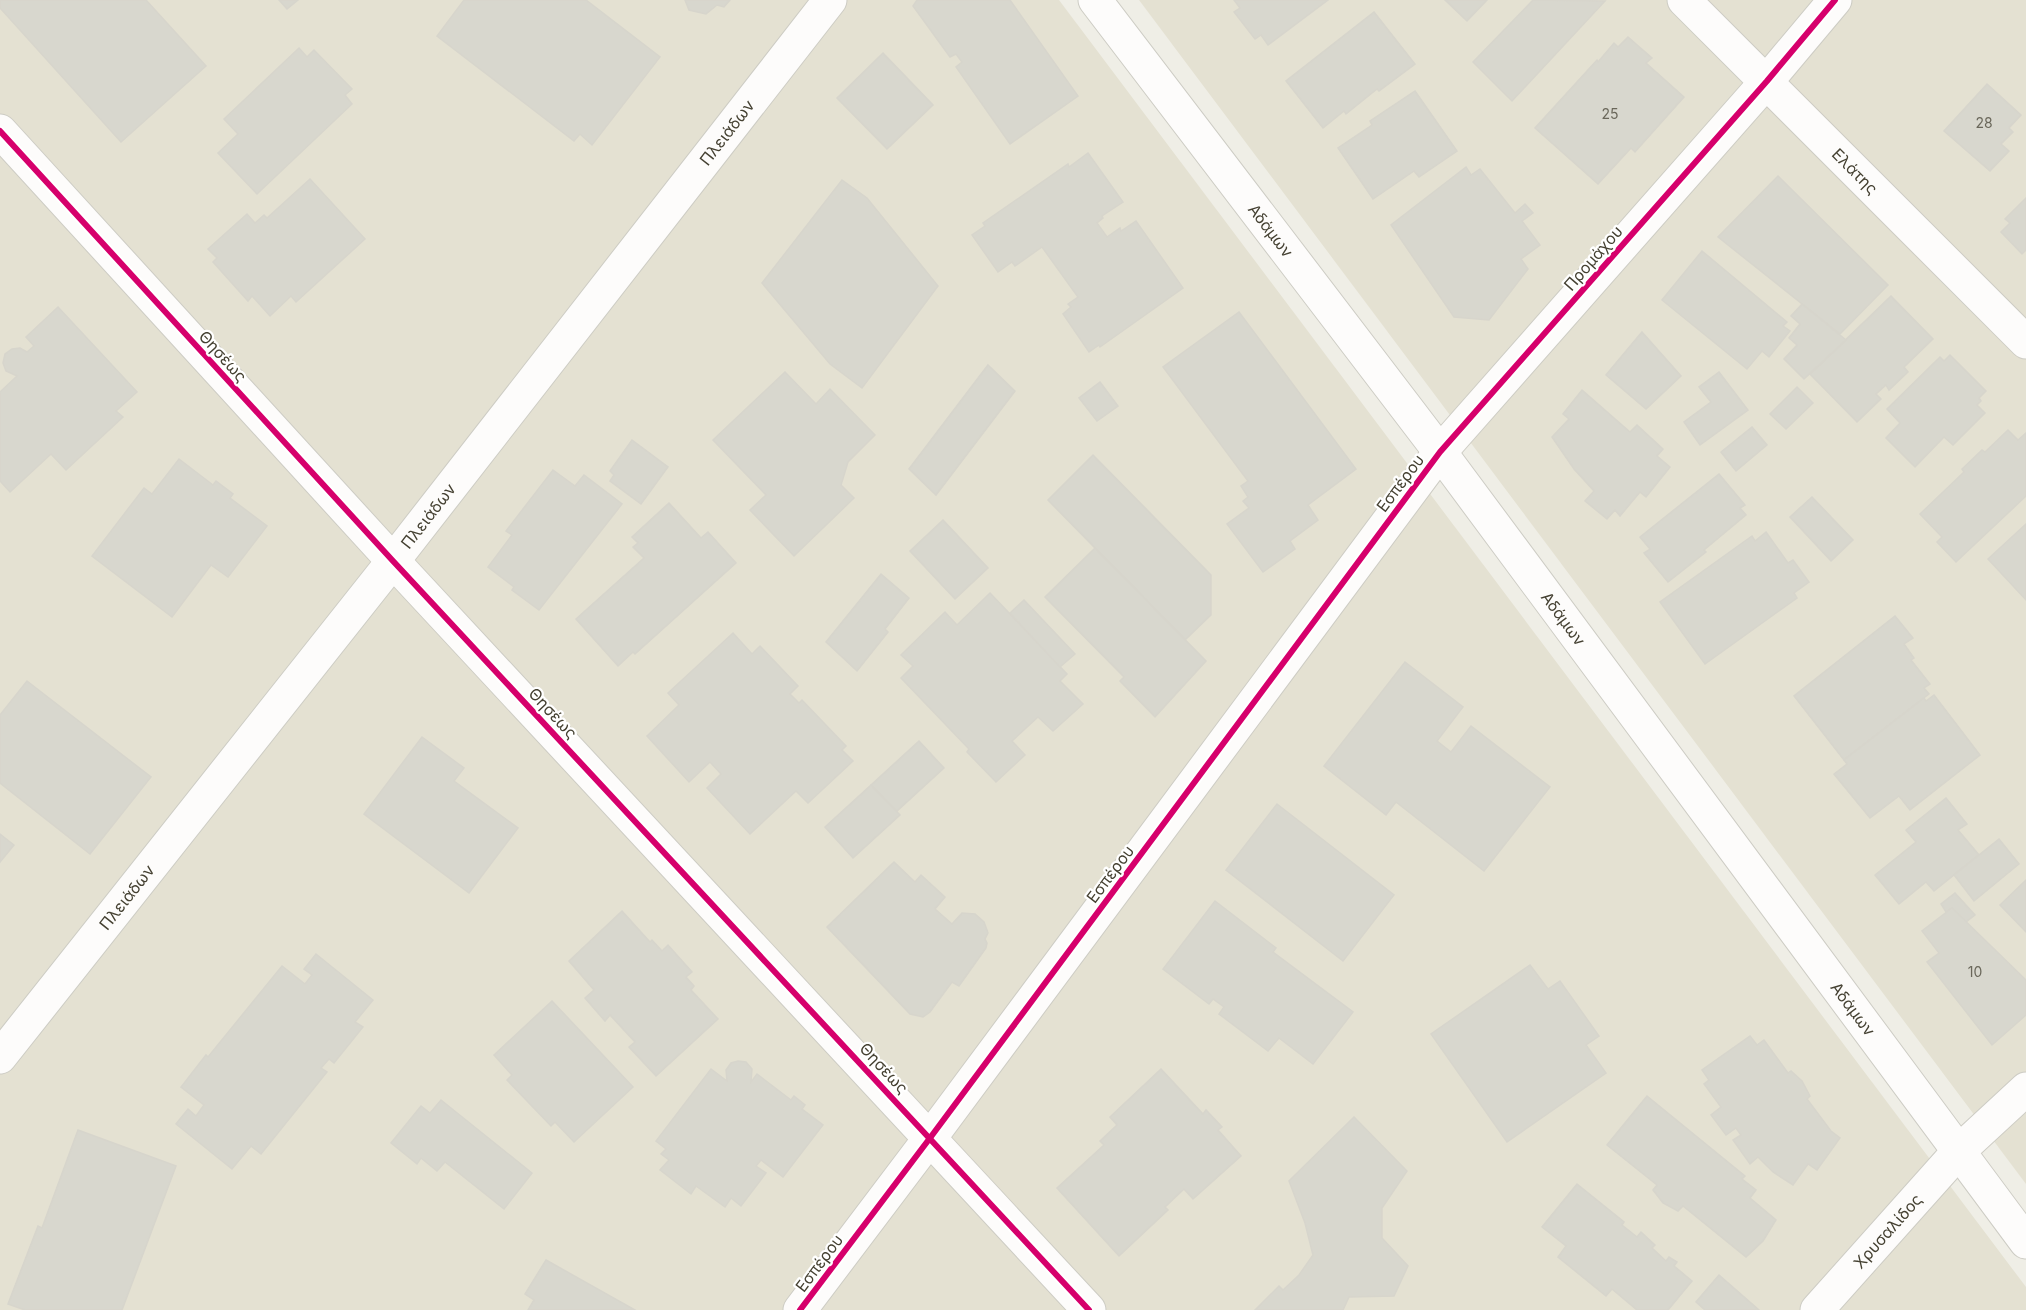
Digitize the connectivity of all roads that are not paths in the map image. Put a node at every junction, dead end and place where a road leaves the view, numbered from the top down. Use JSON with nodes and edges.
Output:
{"nodes":[{"id":1,"x":830,"y":0,"type":"edge"},
{"id":2,"x":1095,"y":0,"type":"edge"},
{"id":3,"x":1684,"y":0,"type":"edge"},
{"id":4,"x":1835,"y":0,"type":"edge"},
{"id":5,"x":1767,"y":81,"type":"junction"},
{"id":6,"x":0,"y":131,"type":"edge"},
{"id":7,"x":2026,"y":342,"type":"edge"},
{"id":8,"x":1440,"y":452,"type":"junction"},
{"id":9,"x":393,"y":561,"type":"junction"},
{"id":10,"x":0,"y":1057,"type":"edge"},
{"id":11,"x":2026,"y":1089,"type":"edge"},
{"id":12,"x":930,"y":1138,"type":"junction"},
{"id":13,"x":1959,"y":1151,"type":"junction"},
{"id":14,"x":2026,"y":1242,"type":"edge"},
{"id":15,"x":800,"y":1310,"type":"edge"},
{"id":16,"x":1089,"y":1310,"type":"edge"},
{"id":17,"x":1817,"y":1310,"type":"edge"}],
"edges":[{"from":1,"to":9,"type":"street","name":"Πλειάδων"},
{"from":2,"to":8,"type":"street","name":"Αδάμων"},
{"from":3,"to":5,"type":"street","name":"Ελάτης"},
{"from":4,"to":5,"type":"street","name":"Προμάχου"},
{"from":5,"to":7,"type":"street","name":"Ελάτης"},
{"from":5,"to":8,"type":"street","name":"Προμάχου"},
{"from":6,"to":9,"type":"street","name":"Θησέως"},
{"from":8,"to":12,"type":"street","name":"Εσπέρου"},
{"from":8,"to":13,"type":"street","name":"Αδάμων"},
{"from":9,"to":10,"type":"street","name":"Πλειάδων"},
{"from":9,"to":12,"type":"street","name":"Θησέως"},
{"from":11,"to":13,"type":"street","name":"Χρυσαλίδος"},
{"from":12,"to":15,"type":"street","name":"Εσπέρου"},
{"from":12,"to":16,"type":"street","name":"Θησέως"},
{"from":13,"to":14,"type":"street","name":"Αδάμων"},
{"from":13,"to":17,"type":"street","name":"Χρυσαλίδος"}]}
